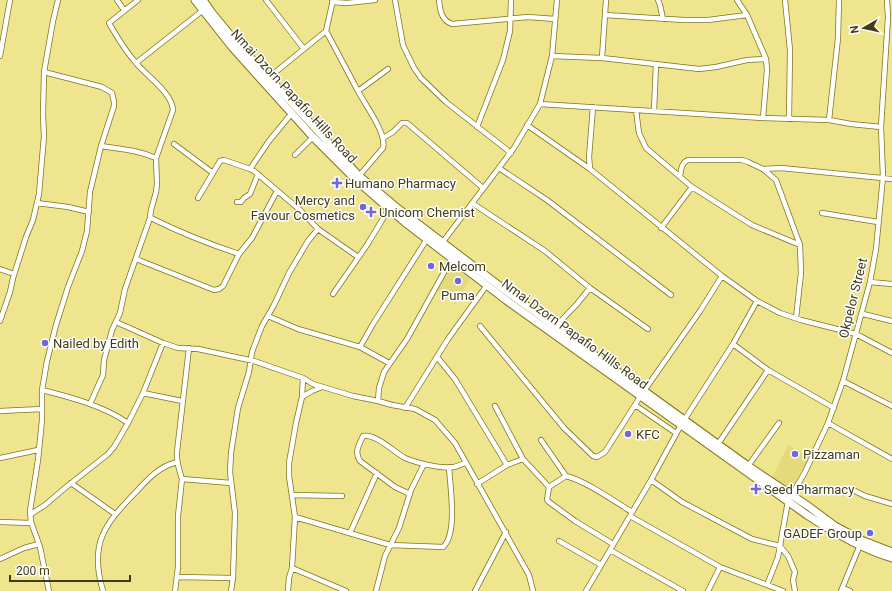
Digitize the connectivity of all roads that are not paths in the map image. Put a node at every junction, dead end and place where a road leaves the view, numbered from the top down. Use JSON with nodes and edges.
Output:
{"nodes":[{"id":1,"x":10,"y":0,"type":"edge"},
{"id":2,"x":58,"y":0,"type":"edge"},
{"id":3,"x":117,"y":0,"type":"edge"},
{"id":4,"x":138,"y":0,"type":"edge"},
{"id":5,"x":195,"y":0,"type":"edge"},
{"id":6,"x":203,"y":0,"type":"edge"},
{"id":7,"x":266,"y":0,"type":"edge"},
{"id":8,"x":375,"y":0,"type":"edge"},
{"id":9,"x":395,"y":0,"type":"edge"},
{"id":10,"x":439,"y":0,"type":"edge"},
{"id":11,"x":511,"y":0,"type":"edge"},
{"id":12,"x":557,"y":0,"type":"edge"},
{"id":13,"x":606,"y":0,"type":"edge"},
{"id":14,"x":658,"y":0,"type":"edge"},
{"id":15,"x":737,"y":0,"type":"edge"},
{"id":16,"x":785,"y":0,"type":"edge"},
{"id":17,"x":839,"y":0,"type":"edge"},
{"id":18,"x":888,"y":0,"type":"edge"},
{"id":19,"x":332,"y":1,"type":"edge"},
{"id":20,"x":124,"y":10,"type":"junction"},
{"id":21,"x":202,"y":11,"type":"junction"},
{"id":22,"x":605,"y":15,"type":"junction"},
{"id":23,"x":747,"y":15,"type":"junction"},
{"id":24,"x":511,"y":18,"type":"junction"},
{"id":25,"x":890,"y":18,"type":"edge"},
{"id":26,"x":663,"y":19,"type":"junction"},
{"id":27,"x":555,"y":20,"type":"junction"},
{"id":28,"x":326,"y":31,"type":"junction"},
{"id":29,"x":304,"y":49,"type":"junction"},
{"id":30,"x":0,"y":56,"type":"edge"},
{"id":31,"x":552,"y":56,"type":"junction"},
{"id":32,"x":602,"y":58,"type":"junction"},
{"id":33,"x":766,"y":58,"type":"junction"},
{"id":34,"x":136,"y":63,"type":"junction"},
{"id":35,"x":656,"y":64,"type":"junction"},
{"id":36,"x":388,"y":69,"type":"dead end"},
{"id":37,"x":44,"y":72,"type":"junction"},
{"id":38,"x":266,"y":80,"type":"junction"},
{"id":39,"x":358,"y":91,"type":"junction"},
{"id":40,"x":540,"y":104,"type":"junction"},
{"id":41,"x":593,"y":107,"type":"junction"},
{"id":42,"x":636,"y":110,"type":"junction"},
{"id":43,"x":654,"y":111,"type":"junction"},
{"id":44,"x":292,"y":113,"type":"junction"},
{"id":45,"x":763,"y":118,"type":"junction"},
{"id":46,"x":790,"y":119,"type":"junction"},
{"id":47,"x":829,"y":120,"type":"junction"},
{"id":48,"x":527,"y":125,"type":"junction"},
{"id":49,"x":477,"y":127,"type":"junction"},
{"id":50,"x":881,"y":127,"type":"junction"},
{"id":51,"x":313,"y":137,"type":"junction"},
{"id":52,"x":383,"y":138,"type":"junction"},
{"id":53,"x":174,"y":144,"type":"dead end"},
{"id":54,"x":101,"y":146,"type":"junction"},
{"id":55,"x":511,"y":152,"type":"junction"},
{"id":56,"x":295,"y":155,"type":"dead end"},
{"id":57,"x":156,"y":158,"type":"junction"},
{"id":58,"x":499,"y":168,"type":"junction"},
{"id":59,"x":250,"y":169,"type":"junction"},
{"id":60,"x":590,"y":169,"type":"junction"},
{"id":61,"x":762,"y":169,"type":"junction"},
{"id":62,"x":212,"y":173,"type":"junction"},
{"id":63,"x":258,"y":174,"type":"junction"},
{"id":64,"x":359,"y":176,"type":"junction"},
{"id":65,"x":680,"y":177,"type":"junction"},
{"id":66,"x":883,"y":177,"type":"junction"},
{"id":67,"x":892,"y":179,"type":"edge"},
{"id":68,"x":692,"y":187,"type":"junction"},
{"id":69,"x":483,"y":188,"type":"junction"},
{"id":70,"x":277,"y":190,"type":"junction"},
{"id":71,"x":198,"y":198,"type":"dead end"},
{"id":72,"x":236,"y":202,"type":"dead end"},
{"id":73,"x":37,"y":203,"type":"junction"},
{"id":74,"x":472,"y":203,"type":"junction"},
{"id":75,"x":391,"y":206,"type":"junction"},
{"id":76,"x":89,"y":212,"type":"junction"},
{"id":77,"x":822,"y":214,"type":"dead end"},
{"id":78,"x":150,"y":218,"type":"junction"},
{"id":79,"x":878,"y":222,"type":"junction"},
{"id":80,"x":661,"y":228,"type":"junction"},
{"id":81,"x":318,"y":229,"type":"junction"},
{"id":82,"x":427,"y":239,"type":"junction"},
{"id":83,"x":442,"y":243,"type":"junction"},
{"id":84,"x":800,"y":245,"type":"junction"},
{"id":85,"x":239,"y":254,"type":"junction"},
{"id":86,"x":358,"y":257,"type":"junction"},
{"id":87,"x":452,"y":258,"type":"junction"},
{"id":88,"x":136,"y":259,"type":"junction"},
{"id":89,"x":0,"y":269,"type":"edge"},
{"id":90,"x":14,"y":274,"type":"junction"},
{"id":91,"x":722,"y":276,"type":"junction"},
{"id":92,"x":870,"y":282,"type":"junction"},
{"id":93,"x":892,"y":284,"type":"edge"},
{"id":94,"x":487,"y":285,"type":"junction"},
{"id":95,"x":590,"y":288,"type":"junction"},
{"id":96,"x":333,"y":294,"type":"dead end"},
{"id":97,"x":671,"y":295,"type":"dead end"},
{"id":98,"x":757,"y":301,"type":"junction"},
{"id":99,"x":863,"y":314,"type":"junction"},
{"id":100,"x":268,"y":316,"type":"junction"},
{"id":101,"x":796,"y":318,"type":"junction"},
{"id":102,"x":0,"y":321,"type":"edge"},
{"id":103,"x":892,"y":321,"type":"edge"},
{"id":104,"x":116,"y":322,"type":"junction"},
{"id":105,"x":480,"y":326,"type":"dead end"},
{"id":106,"x":555,"y":327,"type":"junction"},
{"id":107,"x":648,"y":329,"type":"dead end"},
{"id":108,"x":856,"y":334,"type":"junction"},
{"id":109,"x":163,"y":344,"type":"junction"},
{"id":110,"x":733,"y":344,"type":"junction"},
{"id":111,"x":360,"y":347,"type":"junction"},
{"id":112,"x":189,"y":348,"type":"junction"},
{"id":113,"x":892,"y":353,"type":"edge"},
{"id":114,"x":437,"y":357,"type":"junction"},
{"id":115,"x":251,"y":361,"type":"junction"},
{"id":116,"x":389,"y":363,"type":"junction"},
{"id":117,"x":768,"y":370,"type":"junction"},
{"id":118,"x":303,"y":378,"type":"junction"},
{"id":119,"x":843,"y":381,"type":"junction"},
{"id":120,"x":324,"y":387,"type":"junction"},
{"id":121,"x":42,"y":390,"type":"junction"},
{"id":122,"x":143,"y":393,"type":"junction"},
{"id":123,"x":642,"y":394,"type":"junction"},
{"id":124,"x":302,"y":397,"type":"junction"},
{"id":125,"x":182,"y":401,"type":"junction"},
{"id":126,"x":378,"y":401,"type":"junction"},
{"id":127,"x":90,"y":404,"type":"junction"},
{"id":128,"x":495,"y":406,"type":"dead end"},
{"id":129,"x":635,"y":406,"type":"junction"},
{"id":130,"x":892,"y":406,"type":"edge"},
{"id":131,"x":405,"y":408,"type":"junction"},
{"id":132,"x":834,"y":408,"type":"junction"},
{"id":133,"x":42,"y":409,"type":"junction"},
{"id":134,"x":0,"y":411,"type":"edge"},
{"id":135,"x":682,"y":422,"type":"junction"},
{"id":136,"x":128,"y":423,"type":"junction"},
{"id":137,"x":779,"y":423,"type":"dead end"},
{"id":138,"x":828,"y":423,"type":"junction"},
{"id":139,"x":676,"y":433,"type":"junction"},
{"id":140,"x":541,"y":440,"type":"dead end"},
{"id":141,"x":718,"y":444,"type":"junction"},
{"id":142,"x":38,"y":450,"type":"junction"},
{"id":143,"x":0,"y":458,"type":"edge"},
{"id":144,"x":523,"y":459,"type":"junction"},
{"id":145,"x":892,"y":459,"type":"edge"},
{"id":146,"x":176,"y":462,"type":"junction"},
{"id":147,"x":465,"y":463,"type":"junction"},
{"id":148,"x":424,"y":464,"type":"junction"},
{"id":149,"x":507,"y":465,"type":"junction"},
{"id":150,"x":748,"y":466,"type":"junction"},
{"id":151,"x":449,"y":468,"type":"junction"},
{"id":152,"x":376,"y":472,"type":"junction"},
{"id":153,"x":566,"y":476,"type":"junction"},
{"id":154,"x":182,"y":478,"type":"junction"},
{"id":155,"x":651,"y":480,"type":"junction"},
{"id":156,"x":72,"y":483,"type":"junction"},
{"id":157,"x":231,"y":483,"type":"junction"},
{"id":158,"x":477,"y":484,"type":"junction"},
{"id":159,"x":549,"y":487,"type":"junction"},
{"id":160,"x":853,"y":490,"type":"dead end"},
{"id":161,"x":410,"y":494,"type":"junction"},
{"id":162,"x":292,"y":495,"type":"junction"},
{"id":163,"x":342,"y":496,"type":"dead end"},
{"id":164,"x":790,"y":498,"type":"junction"},
{"id":165,"x":892,"y":504,"type":"edge"},
{"id":166,"x":30,"y":514,"type":"junction"},
{"id":167,"x":115,"y":514,"type":"junction"},
{"id":168,"x":631,"y":514,"type":"junction"},
{"id":169,"x":295,"y":517,"type":"junction"},
{"id":170,"x":0,"y":522,"type":"edge"},
{"id":171,"x":31,"y":523,"type":"junction"},
{"id":172,"x":506,"y":532,"type":"junction"},
{"id":173,"x":350,"y":533,"type":"junction"},
{"id":174,"x":559,"y":541,"type":"dead end"},
{"id":175,"x":39,"y":544,"type":"junction"},
{"id":176,"x":613,"y":544,"type":"junction"},
{"id":177,"x":860,"y":545,"type":"junction"},
{"id":178,"x":390,"y":546,"type":"junction"},
{"id":179,"x":780,"y":546,"type":"junction"},
{"id":180,"x":610,"y":550,"type":"junction"},
{"id":181,"x":892,"y":552,"type":"edge"},
{"id":182,"x":892,"y":558,"type":"edge"},
{"id":183,"x":0,"y":559,"type":"edge"},
{"id":184,"x":601,"y":565,"type":"junction"},
{"id":185,"x":720,"y":567,"type":"junction"},
{"id":186,"x":292,"y":568,"type":"junction"},
{"id":187,"x":177,"y":577,"type":"junction"},
{"id":188,"x":233,"y":578,"type":"junction"},
{"id":189,"x":767,"y":585,"type":"junction"},
{"id":190,"x":842,"y":590,"type":"edge"},
{"id":191,"x":49,"y":591,"type":"edge"},
{"id":192,"x":103,"y":591,"type":"edge"},
{"id":193,"x":175,"y":591,"type":"edge"},
{"id":194,"x":231,"y":591,"type":"edge"},
{"id":195,"x":288,"y":591,"type":"edge"},
{"id":196,"x":346,"y":591,"type":"edge"},
{"id":197,"x":376,"y":591,"type":"edge"},
{"id":198,"x":475,"y":591,"type":"edge"},
{"id":199,"x":533,"y":591,"type":"edge"},
{"id":200,"x":586,"y":591,"type":"edge"},
{"id":201,"x":683,"y":591,"type":"edge"},
{"id":202,"x":708,"y":591,"type":"edge"},
{"id":203,"x":783,"y":591,"type":"edge"},
{"id":204,"x":795,"y":591,"type":"edge"},
{"id":205,"x":850,"y":591,"type":"edge"}],
"edges":[{"from":1,"to":30,"type":"street"},
{"from":2,"to":37,"type":"street"},
{"from":3,"to":20,"type":"street"},
{"from":4,"to":20,"type":"street"},
{"from":5,"to":21,"type":"street","name":"Nmai Dzorn Papafio Hills Road"},
{"from":6,"to":38,"type":"street","name":"Nmai Dzorn Papafio Hills Road"},
{"from":7,"to":29,"type":"street"},
{"from":8,"to":19,"type":"street"},
{"from":9,"to":49,"type":"street"},
{"from":10,"to":24,"type":"street"},
{"from":11,"to":24,"type":"street"},
{"from":12,"to":27,"type":"street"},
{"from":13,"to":22,"type":"street"},
{"from":14,"to":26,"type":"street"},
{"from":15,"to":23,"type":"street"},
{"from":16,"to":46,"type":"street"},
{"from":17,"to":47,"type":"street"},
{"from":18,"to":25,"type":"street","name":"Okpelor Street"},
{"from":19,"to":28,"type":"street"},
{"from":20,"to":34,"type":"street"},
{"from":21,"to":34,"type":"street"},
{"from":21,"to":38,"type":"street","name":"Nmai Dzorn Papafio Hills Road"},
{"from":22,"to":26,"type":"street"},
{"from":22,"to":32,"type":"street"},
{"from":23,"to":26,"type":"street"},
{"from":23,"to":33,"type":"street"},
{"from":24,"to":27,"type":"street"},
{"from":24,"to":49,"type":"street"},
{"from":25,"to":50,"type":"street","name":"Okpelor Street"},
{"from":27,"to":31,"type":"street"},
{"from":28,"to":29,"type":"street"},
{"from":28,"to":39,"type":"street"},
{"from":29,"to":38,"type":"street"},
{"from":31,"to":32,"type":"street"},
{"from":31,"to":40,"type":"street"},
{"from":32,"to":35,"type":"street"},
{"from":33,"to":35,"type":"street"},
{"from":33,"to":45,"type":"street"},
{"from":34,"to":57,"type":"street"},
{"from":35,"to":43,"type":"street"},
{"from":36,"to":39,"type":"street"},
{"from":37,"to":54,"type":"street"},
{"from":37,"to":73,"type":"street"},
{"from":38,"to":44,"type":"street","name":"Nmai Dzorn Papafio Hills Road"},
{"from":38,"to":64,"type":"street","name":"Nmai Dzorn Papafio Hills Road"},
{"from":39,"to":52,"type":"street"},
{"from":40,"to":41,"type":"street"},
{"from":40,"to":48,"type":"street"},
{"from":41,"to":42,"type":"street"},
{"from":41,"to":60,"type":"street"},
{"from":42,"to":43,"type":"street"},
{"from":42,"to":65,"type":"street"},
{"from":43,"to":45,"type":"street"},
{"from":44,"to":51,"type":"street","name":"Nmai Dzorn Papafio Hills Road"},
{"from":44,"to":59,"type":"street"},
{"from":45,"to":46,"type":"street"},
{"from":46,"to":47,"type":"street"},
{"from":47,"to":50,"type":"street"},
{"from":48,"to":55,"type":"street"},
{"from":48,"to":60,"type":"street"},
{"from":49,"to":55,"type":"street"},
{"from":50,"to":66,"type":"street","name":"Okpelor Street"},
{"from":51,"to":56,"type":"street"},
{"from":51,"to":75,"type":"street","name":"Nmai Dzorn Papafio Hills Road"},
{"from":52,"to":64,"type":"street"},
{"from":52,"to":69,"type":"street"},
{"from":53,"to":62,"type":"street"},
{"from":54,"to":57,"type":"street"},
{"from":54,"to":76,"type":"street"},
{"from":55,"to":58,"type":"street"},
{"from":57,"to":78,"type":"street"},
{"from":58,"to":69,"type":"street"},
{"from":58,"to":97,"type":"street"},
{"from":59,"to":62,"type":"street"},
{"from":59,"to":63,"type":"street"},
{"from":60,"to":80,"type":"street"},
{"from":61,"to":65,"type":"street"},
{"from":61,"to":66,"type":"street"},
{"from":61,"to":84,"type":"street"},
{"from":62,"to":71,"type":"street"},
{"from":63,"to":70,"type":"street"},
{"from":63,"to":72,"type":"street"},
{"from":64,"to":75,"type":"street","name":"Nmai Dzorn Papafio Hills Road"},
{"from":65,"to":68,"type":"street"},
{"from":66,"to":67,"type":"street"},
{"from":66,"to":79,"type":"street","name":"Okpelor Street"},
{"from":68,"to":80,"type":"street"},
{"from":68,"to":84,"type":"street"},
{"from":69,"to":74,"type":"street"},
{"from":70,"to":81,"type":"street"},
{"from":70,"to":85,"type":"street"},
{"from":73,"to":76,"type":"street"},
{"from":73,"to":90,"type":"street"},
{"from":74,"to":83,"type":"street"},
{"from":74,"to":95,"type":"street"},
{"from":75,"to":82,"type":"street","name":"Nmai Dzorn Papafio Hills Road"},
{"from":75,"to":83,"type":"street","name":"Nmai Dzorn Papafio Hills Road"},
{"from":75,"to":86,"type":"street"},
{"from":76,"to":121,"type":"street"},
{"from":77,"to":79,"type":"street"},
{"from":78,"to":85,"type":"street"},
{"from":78,"to":88,"type":"street"},
{"from":79,"to":92,"type":"street","name":"Okpelor Street"},
{"from":80,"to":91,"type":"street"},
{"from":81,"to":86,"type":"street"},
{"from":81,"to":100,"type":"street"},
{"from":82,"to":87,"type":"street","name":"Nmai Dzorn Papafio Hills Road"},
{"from":82,"to":111,"type":"street"},
{"from":83,"to":106,"type":"street","name":"Nmai Dzorn Papafio Hills Road"},
{"from":84,"to":101,"type":"street"},
{"from":85,"to":88,"type":"street"},
{"from":86,"to":96,"type":"street"},
{"from":87,"to":94,"type":"street","name":"Nmai Dzorn Papafio Hills Road"},
{"from":87,"to":116,"type":"street"},
{"from":88,"to":104,"type":"street"},
{"from":89,"to":90,"type":"street"},
{"from":90,"to":102,"type":"street"},
{"from":91,"to":98,"type":"street"},
{"from":91,"to":123,"type":"street"},
{"from":92,"to":93,"type":"street"},
{"from":92,"to":99,"type":"street","name":"Okpelor Street"},
{"from":94,"to":114,"type":"street"},
{"from":94,"to":123,"type":"street","name":"Nmai Dzorn Papafio Hills Road"},
{"from":95,"to":106,"type":"street"},
{"from":95,"to":107,"type":"street"},
{"from":98,"to":101,"type":"street"},
{"from":98,"to":110,"type":"street"},
{"from":99,"to":103,"type":"street"},
{"from":99,"to":108,"type":"street","name":"Okpelor Street"},
{"from":100,"to":111,"type":"street"},
{"from":100,"to":115,"type":"street"},
{"from":101,"to":108,"type":"street"},
{"from":104,"to":109,"type":"street"},
{"from":104,"to":127,"type":"street"},
{"from":105,"to":129,"type":"street"},
{"from":106,"to":123,"type":"street","name":"Nmai Dzorn Papafio Hills Road"},
{"from":108,"to":113,"type":"street"},
{"from":108,"to":119,"type":"street","name":"Okpelor Street"},
{"from":109,"to":112,"type":"street"},
{"from":109,"to":122,"type":"street"},
{"from":110,"to":117,"type":"street"},
{"from":110,"to":135,"type":"street"},
{"from":111,"to":116,"type":"street"},
{"from":112,"to":115,"type":"street"},
{"from":112,"to":125,"type":"street"},
{"from":114,"to":131,"type":"street"},
{"from":114,"to":149,"type":"street"},
{"from":115,"to":118,"type":"street"},
{"from":115,"to":157,"type":"street"},
{"from":116,"to":126,"type":"street"},
{"from":117,"to":132,"type":"street"},
{"from":117,"to":141,"type":"street"},
{"from":118,"to":120,"type":"street"},
{"from":118,"to":124,"type":"street"},
{"from":119,"to":130,"type":"street"},
{"from":119,"to":132,"type":"street","name":"Okpelor Street"},
{"from":120,"to":124,"type":"street"},
{"from":120,"to":126,"type":"street"},
{"from":121,"to":127,"type":"street"},
{"from":121,"to":133,"type":"street"},
{"from":122,"to":125,"type":"street"},
{"from":122,"to":136,"type":"street"},
{"from":123,"to":129,"type":"street"},
{"from":123,"to":135,"type":"street","name":"Nmai Dzorn Papafio Hills Road"},
{"from":124,"to":162,"type":"street"},
{"from":125,"to":146,"type":"street"},
{"from":126,"to":131,"type":"street"},
{"from":127,"to":136,"type":"street"},
{"from":128,"to":144,"type":"street"},
{"from":129,"to":139,"type":"street"},
{"from":131,"to":147,"type":"street"},
{"from":132,"to":138,"type":"street","name":"Okpelor Street"},
{"from":133,"to":134,"type":"street"},
{"from":133,"to":142,"type":"street"},
{"from":135,"to":139,"type":"street"},
{"from":135,"to":141,"type":"street","name":"Nmai Dzorn Papafio Hills Road"},
{"from":135,"to":164,"type":"street","name":"Nmai Dzorn Papafio Hills Road"},
{"from":136,"to":156,"type":"street"},
{"from":137,"to":150,"type":"street"},
{"from":138,"to":145,"type":"street"},
{"from":138,"to":164,"type":"street","name":"Okpelor Street"},
{"from":139,"to":155,"type":"street"},
{"from":140,"to":153,"type":"street"},
{"from":141,"to":150,"type":"street","name":"Nmai Dzorn Papafio Hills Road"},
{"from":142,"to":143,"type":"street"},
{"from":142,"to":166,"type":"street"},
{"from":144,"to":149,"type":"street"},
{"from":144,"to":159,"type":"street"},
{"from":146,"to":154,"type":"street"},
{"from":146,"to":167,"type":"street"},
{"from":147,"to":151,"type":"street"},
{"from":147,"to":158,"type":"street"},
{"from":148,"to":151,"type":"street"},
{"from":148,"to":152,"type":"street"},
{"from":148,"to":161,"type":"street"},
{"from":149,"to":158,"type":"street"},
{"from":150,"to":164,"type":"street","name":"Nmai Dzorn Papafio Hills Road"},
{"from":151,"to":178,"type":"street"},
{"from":152,"to":161,"type":"street"},
{"from":152,"to":173,"type":"street"},
{"from":153,"to":159,"type":"street"},
{"from":153,"to":168,"type":"street"},
{"from":154,"to":157,"type":"street"},
{"from":154,"to":187,"type":"street"},
{"from":155,"to":168,"type":"street"},
{"from":155,"to":179,"type":"street"},
{"from":156,"to":166,"type":"street"},
{"from":156,"to":167,"type":"street"},
{"from":157,"to":188,"type":"street"},
{"from":158,"to":172,"type":"street"},
{"from":159,"to":176,"type":"street"},
{"from":160,"to":165,"type":"street"},
{"from":161,"to":178,"type":"street"},
{"from":162,"to":163,"type":"street"},
{"from":162,"to":169,"type":"street"},
{"from":164,"to":177,"type":"street","name":"Nmai Dzorn Papafio Hills Road"},
{"from":164,"to":179,"type":"street","name":"Okpelor Street"},
{"from":164,"to":181,"type":"street","name":"Nmai Dzorn Papafio Hills Road"},
{"from":166,"to":171,"type":"street"},
{"from":167,"to":192,"type":"street"},
{"from":168,"to":176,"type":"street"},
{"from":168,"to":185,"type":"street"},
{"from":169,"to":173,"type":"street"},
{"from":169,"to":186,"type":"street"},
{"from":170,"to":171,"type":"street"},
{"from":171,"to":175,"type":"street"},
{"from":172,"to":198,"type":"street"},
{"from":172,"to":199,"type":"street"},
{"from":173,"to":178,"type":"street"},
{"from":174,"to":184,"type":"street"},
{"from":175,"to":183,"type":"street"},
{"from":175,"to":191,"type":"street"},
{"from":176,"to":180,"type":"street"},
{"from":177,"to":182,"type":"street","name":"Nmai Dzorn Papafio Hills Road"},
{"from":177,"to":190,"type":"street"},
{"from":178,"to":197,"type":"street"},
{"from":179,"to":189,"type":"street","name":"Okpelor Street"},
{"from":179,"to":204,"type":"street"},
{"from":180,"to":184,"type":"street"},
{"from":180,"to":201,"type":"street"},
{"from":184,"to":200,"type":"street"},
{"from":185,"to":189,"type":"street"},
{"from":185,"to":202,"type":"street"},
{"from":186,"to":195,"type":"street"},
{"from":186,"to":196,"type":"street"},
{"from":187,"to":188,"type":"street"},
{"from":187,"to":193,"type":"street"},
{"from":188,"to":194,"type":"street"},
{"from":189,"to":203,"type":"street"},
{"from":190,"to":205,"type":"street"}]}
